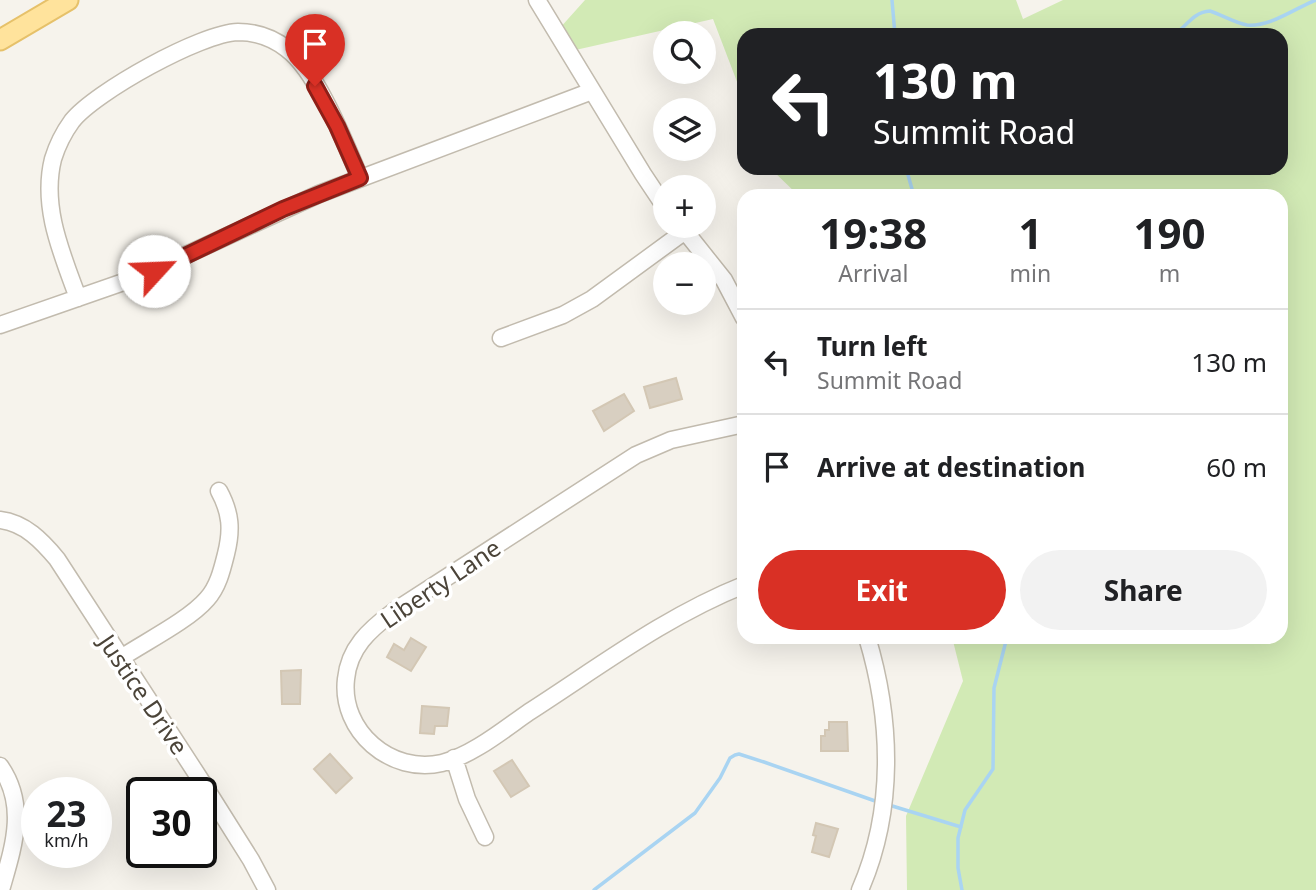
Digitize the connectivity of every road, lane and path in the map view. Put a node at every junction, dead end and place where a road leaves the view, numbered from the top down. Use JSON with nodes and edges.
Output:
{"nodes":[{"id":1,"x":68,"y":0,"type":"edge"},
{"id":2,"x":537,"y":0,"type":"edge"},
{"id":3,"x":0,"y":40,"type":"edge"},
{"id":4,"x":592,"y":91,"type":"junction"},
{"id":5,"x":360,"y":178,"type":"junction"},
{"id":6,"x":653,"y":188,"type":"edge"},
{"id":7,"x":670,"y":238,"type":"edge"},
{"id":8,"x":691,"y":238,"type":"edge"},
{"id":9,"x":78,"y":298,"type":"junction"},
{"id":10,"x":737,"y":305,"type":"edge"},
{"id":11,"x":0,"y":325,"type":"edge"},
{"id":12,"x":501,"y":338,"type":"dead end"},
{"id":13,"x":737,"y":426,"type":"edge"},
{"id":14,"x":219,"y":491,"type":"dead end"},
{"id":15,"x":0,"y":520,"type":"edge"},
{"id":16,"x":737,"y":588,"type":"edge"},
{"id":17,"x":869,"y":644,"type":"edge"},
{"id":18,"x":121,"y":658,"type":"junction"},
{"id":19,"x":454,"y":758,"type":"junction"},
{"id":20,"x":0,"y":766,"type":"edge"},
{"id":21,"x":485,"y":837,"type":"dead end"},
{"id":22,"x":1,"y":890,"type":"edge"},
{"id":23,"x":267,"y":890,"type":"edge"},
{"id":24,"x":860,"y":890,"type":"edge"}],
"edges":[{"from":1,"to":3,"type":"main road"},
{"from":2,"to":4,"type":"street"},
{"from":4,"to":5,"type":"street"},
{"from":4,"to":6,"type":"street"},
{"from":5,"to":9,"type":"street"},
{"from":5,"to":9,"type":"street"},
{"from":7,"to":12,"type":"street"},
{"from":8,"to":10,"type":"street"},
{"from":9,"to":11,"type":"street"},
{"from":13,"to":19,"type":"street","name":"Liberty Lane"},
{"from":14,"to":18,"type":"street"},
{"from":15,"to":18,"type":"street","name":"Justice Drive"},
{"from":16,"to":19,"type":"street","name":"Liberty Lane"},
{"from":17,"to":24,"type":"street"},
{"from":18,"to":23,"type":"street","name":"Justice Drive"},
{"from":19,"to":21,"type":"street"},
{"from":20,"to":22,"type":"street"}]}
